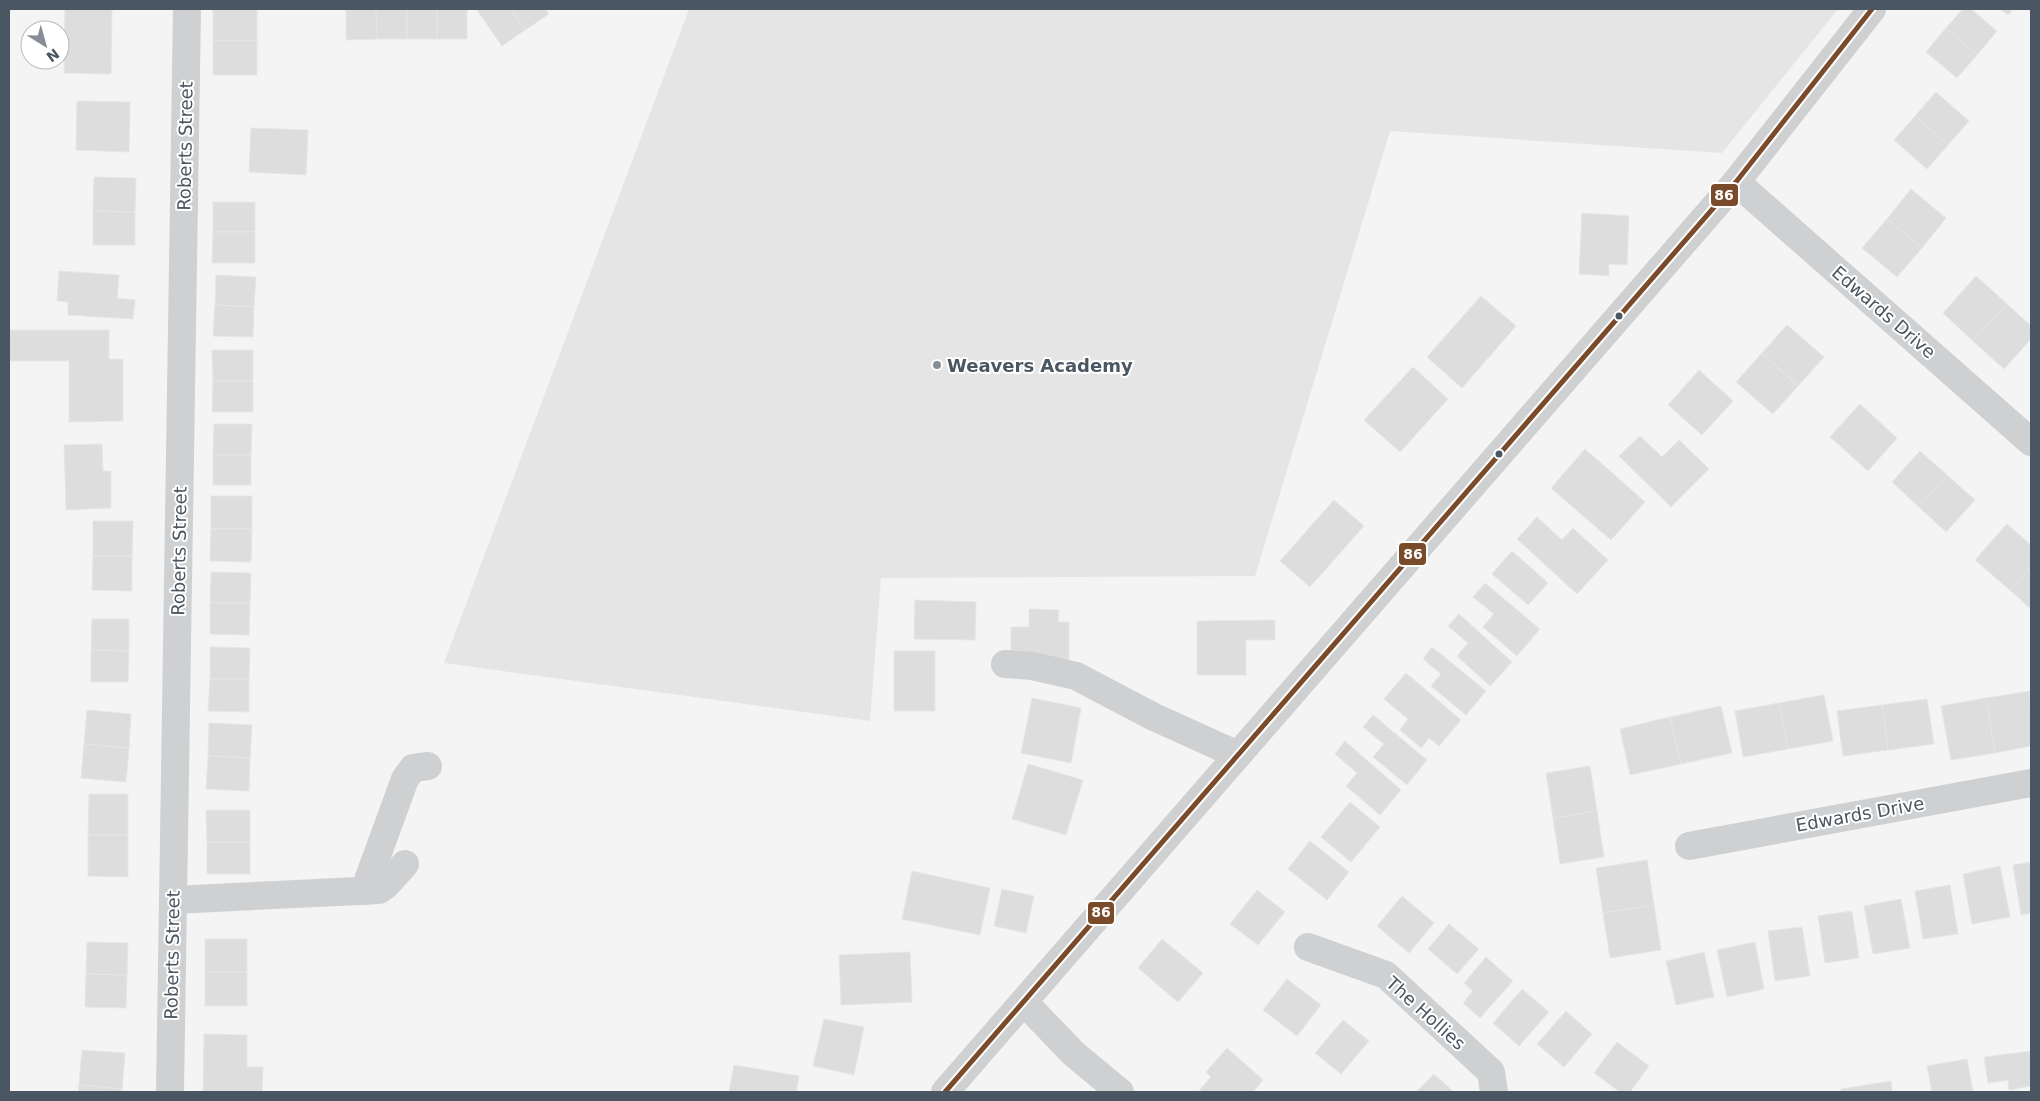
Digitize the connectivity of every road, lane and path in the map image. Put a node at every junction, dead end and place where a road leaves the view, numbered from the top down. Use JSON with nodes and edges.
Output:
{"nodes":[{"id":1,"x":187,"y":9,"type":"edge"},
{"id":2,"x":1872,"y":9,"type":"edge"},
{"id":3,"x":1736,"y":182,"type":"junction"},
{"id":4,"x":2031,"y":442,"type":"edge"},
{"id":5,"x":1005,"y":664,"type":"dead end"},
{"id":6,"x":1238,"y":755,"type":"junction"},
{"id":7,"x":428,"y":766,"type":"dead end"},
{"id":8,"x":2031,"y":783,"type":"edge"},
{"id":9,"x":1689,"y":846,"type":"dead end"},
{"id":10,"x":405,"y":864,"type":"dead end"},
{"id":11,"x":364,"y":891,"type":"junction"},
{"id":12,"x":173,"y":900,"type":"junction"},
{"id":13,"x":1308,"y":946,"type":"dead end"},
{"id":14,"x":1024,"y":1002,"type":"junction"},
{"id":15,"x":170,"y":1092,"type":"edge"},
{"id":16,"x":945,"y":1092,"type":"edge"},
{"id":17,"x":1120,"y":1092,"type":"edge"},
{"id":18,"x":1494,"y":1092,"type":"edge"}],
"edges":[{"from":1,"to":12,"type":"street","name":"Roberts Street"},
{"from":2,"to":3,"type":"street"},
{"from":3,"to":4,"type":"street","name":"Edwards Drive"},
{"from":3,"to":6,"type":"street"},
{"from":5,"to":6,"type":"street"},
{"from":6,"to":14,"type":"street"},
{"from":7,"to":11,"type":"street"},
{"from":8,"to":9,"type":"street","name":"Edwards Drive"},
{"from":10,"to":11,"type":"street"},
{"from":11,"to":12,"type":"street"},
{"from":12,"to":15,"type":"street","name":"Roberts Street"},
{"from":13,"to":18,"type":"street","name":"The Hollies"},
{"from":14,"to":16,"type":"street"},
{"from":14,"to":17,"type":"street"}]}
